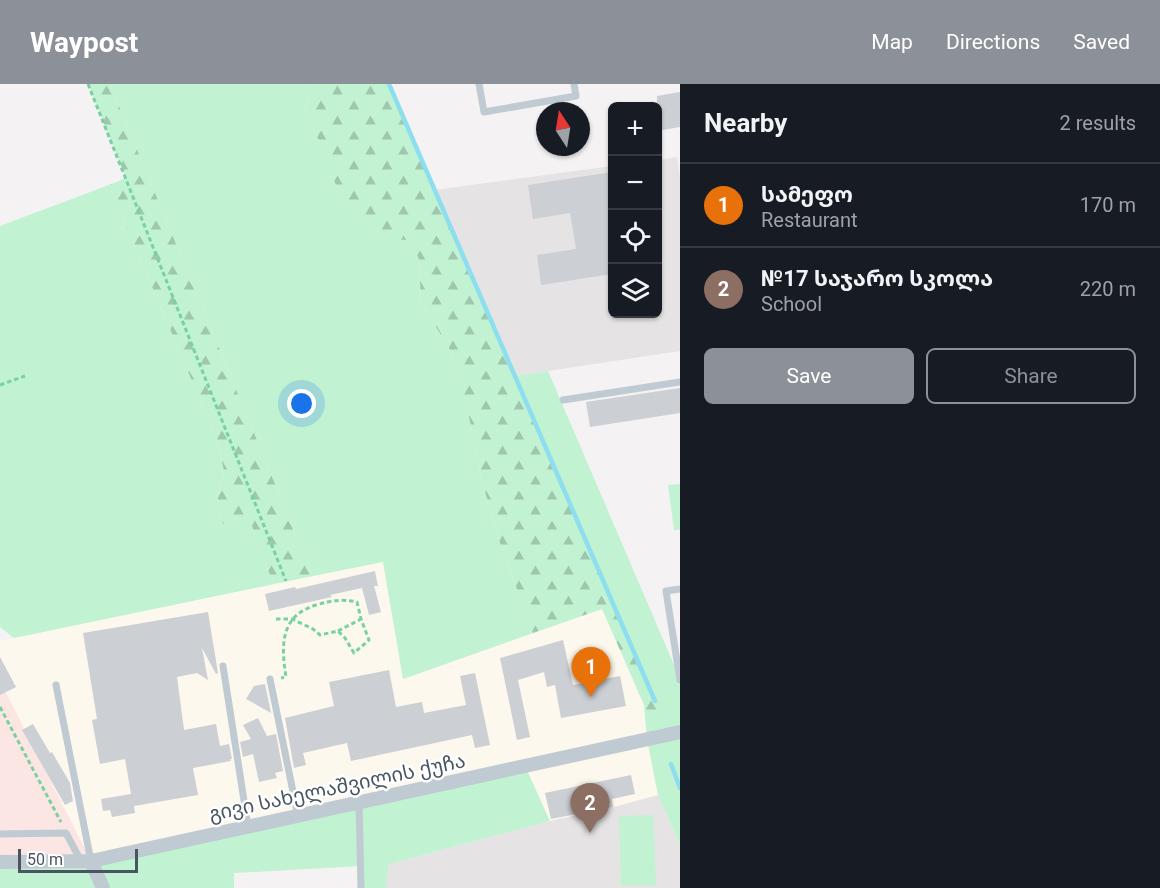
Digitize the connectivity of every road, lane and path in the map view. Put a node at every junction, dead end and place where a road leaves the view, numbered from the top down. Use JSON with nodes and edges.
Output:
{"nodes":[{"id":1,"x":88,"y":84,"type":"edge"},
{"id":2,"x":479,"y":84,"type":"edge"},
{"id":3,"x":574,"y":84,"type":"edge"},
{"id":4,"x":25,"y":376,"type":"dead end"},
{"id":5,"x":680,"y":382,"type":"edge"},
{"id":6,"x":0,"y":385,"type":"edge"},
{"id":7,"x":563,"y":400,"type":"dead end"},
{"id":8,"x":286,"y":581,"type":"dead end"},
{"id":9,"x":680,"y":589,"type":"edge"},
{"id":10,"x":276,"y":619,"type":"dead end"},
{"id":11,"x":292,"y":619,"type":"junction"},
{"id":12,"x":361,"y":619,"type":"junction"},
{"id":13,"x":338,"y":631,"type":"junction"},
{"id":14,"x":223,"y":666,"type":"dead end"},
{"id":15,"x":270,"y":679,"type":"joint"},
{"id":16,"x":680,"y":680,"type":"edge"},
{"id":17,"x":56,"y":685,"type":"dead end"},
{"id":18,"x":0,"y":707,"type":"edge"},
{"id":19,"x":680,"y":732,"type":"edge"},
{"id":20,"x":359,"y":802,"type":"junction"},
{"id":21,"x":298,"y":816,"type":"junction"},
{"id":22,"x":248,"y":827,"type":"junction"},
{"id":23,"x":66,"y":833,"type":"junction"},
{"id":24,"x":0,"y":834,"type":"edge"},
{"id":25,"x":86,"y":861,"type":"junction"},
{"id":26,"x":0,"y":862,"type":"edge"},
{"id":27,"x":103,"y":888,"type":"edge"},
{"id":28,"x":361,"y":888,"type":"edge"}],
"edges":[{"from":1,"to":8,"type":"path"},
{"from":2,"to":3,"type":"lane"},
{"from":4,"to":6,"type":"path"},
{"from":5,"to":7,"type":"lane"},
{"from":9,"to":16,"type":"lane"},
{"from":10,"to":11,"type":"path"},
{"from":11,"to":12,"type":"path"},
{"from":11,"to":13,"type":"path"},
{"from":11,"to":15,"type":"path"},
{"from":12,"to":13,"type":"path"},
{"from":12,"to":13,"type":"path"},
{"from":14,"to":22,"type":"lane"},
{"from":15,"to":21,"type":"lane"},
{"from":17,"to":25,"type":"lane"},
{"from":18,"to":23,"type":"path"},
{"from":19,"to":20,"type":"street","name":"გივი სახელაშვილის ქუჩა"},
{"from":20,"to":21,"type":"street","name":"გივი სახელაშვილის ქუჩა"},
{"from":20,"to":28,"type":"lane"},
{"from":21,"to":22,"type":"street","name":"გივი სახელაშვილის ქუჩა"},
{"from":22,"to":25,"type":"street","name":"გივი სახელაშვილის ქუჩა"},
{"from":23,"to":24,"type":"lane"},
{"from":23,"to":25,"type":"lane"},
{"from":25,"to":26,"type":"street","name":"გივი სახელაშვილის ქუჩა"},
{"from":25,"to":27,"type":"street"}]}
